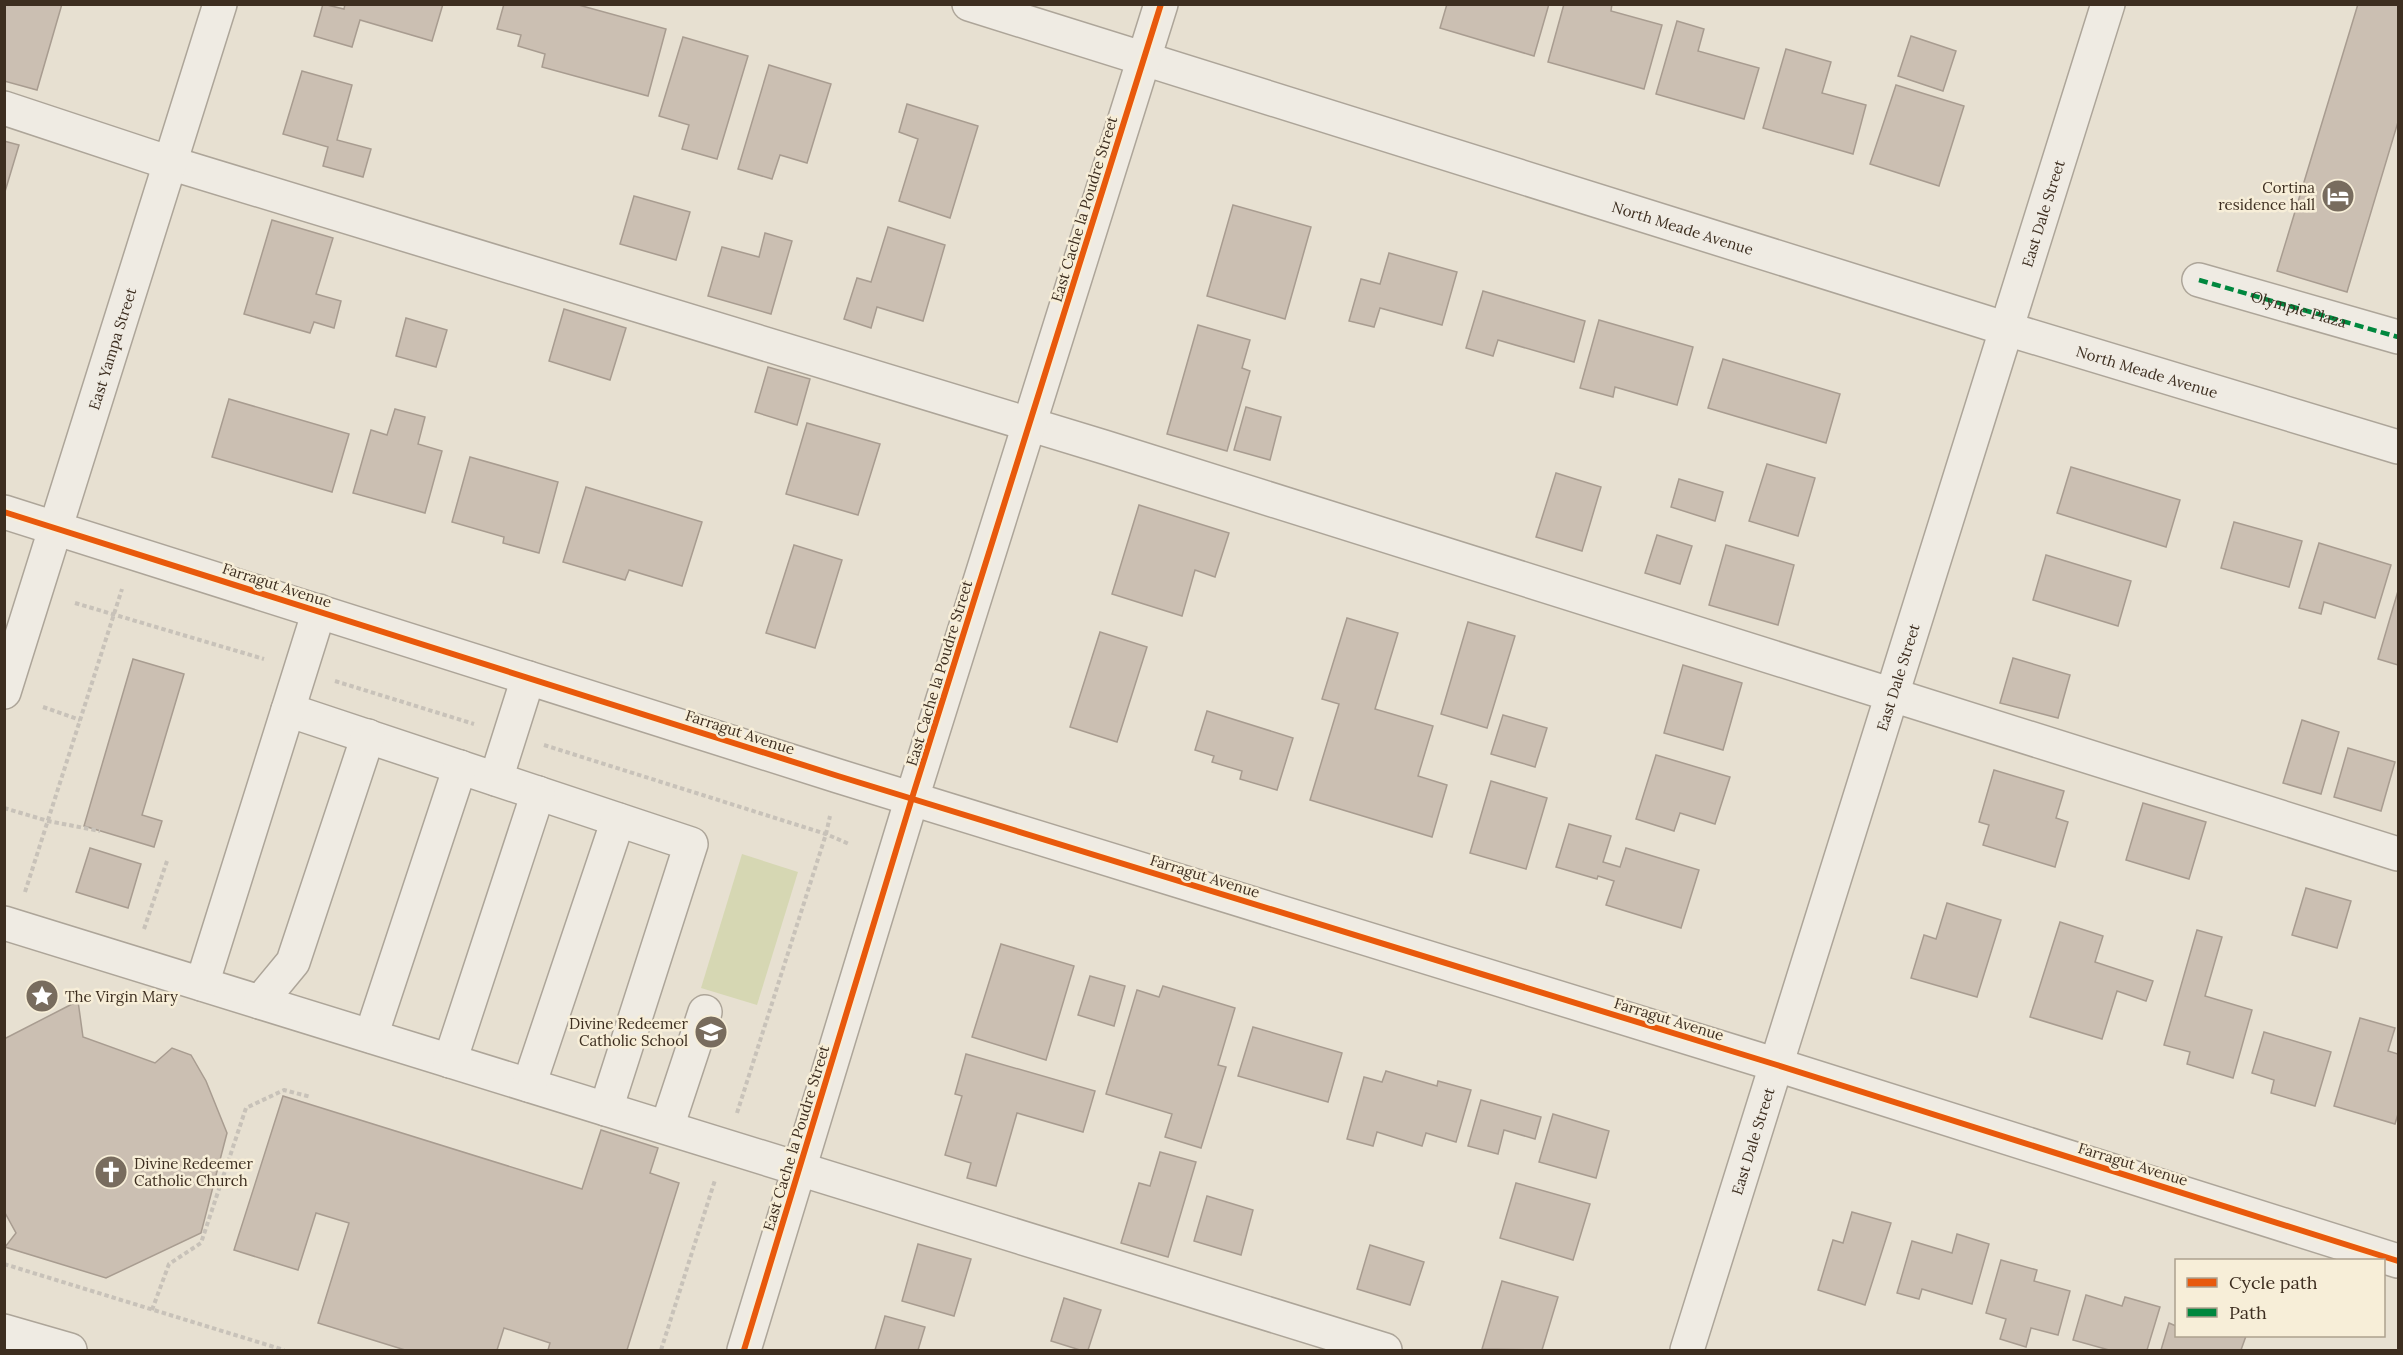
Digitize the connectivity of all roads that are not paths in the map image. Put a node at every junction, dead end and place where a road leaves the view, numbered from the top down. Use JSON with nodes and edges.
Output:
{"nodes":[{"id":1,"x":220,"y":4,"type":"edge"},
{"id":2,"x":969,"y":4,"type":"edge"},
{"id":3,"x":1161,"y":4,"type":"edge"},
{"id":4,"x":2108,"y":4,"type":"edge"},
{"id":5,"x":1143,"y":59,"type":"junction"},
{"id":6,"x":4,"y":108,"type":"edge"},
{"id":7,"x":170,"y":163,"type":"junction"},
{"id":8,"x":2199,"y":280,"type":"dead end"},
{"id":9,"x":2007,"y":328,"type":"junction"},
{"id":10,"x":2398,"y":337,"type":"edge"},
{"id":11,"x":1029,"y":425,"type":"junction"},
{"id":12,"x":2398,"y":447,"type":"edge"},
{"id":13,"x":4,"y":512,"type":"edge"},
{"id":14,"x":55,"y":528,"type":"junction"},
{"id":15,"x":319,"y":611,"type":"junction"},
{"id":16,"x":528,"y":678,"type":"junction"},
{"id":17,"x":4,"y":692,"type":"edge"},
{"id":18,"x":1892,"y":694,"type":"junction"},
{"id":19,"x":288,"y":710,"type":"junction"},
{"id":20,"x":368,"y":736,"type":"junction"},
{"id":21,"x":460,"y":767,"type":"junction"},
{"id":22,"x":496,"y":779,"type":"junction"},
{"id":23,"x":538,"y":793,"type":"junction"},
{"id":24,"x":912,"y":798,"type":"junction"},
{"id":25,"x":618,"y":820,"type":"junction"},
{"id":26,"x":2398,"y":854,"type":"edge"},
{"id":27,"x":9,"y":925,"type":"edge"},
{"id":28,"x":202,"y":984,"type":"junction"},
{"id":29,"x":260,"y":1002,"type":"junction"},
{"id":30,"x":705,"y":1011,"type":"dead end"},
{"id":31,"x":371,"y":1036,"type":"junction"},
{"id":32,"x":450,"y":1061,"type":"junction"},
{"id":33,"x":1777,"y":1065,"type":"junction"},
{"id":34,"x":529,"y":1085,"type":"junction"},
{"id":35,"x":606,"y":1109,"type":"junction"},
{"id":36,"x":666,"y":1127,"type":"junction"},
{"id":37,"x":800,"y":1168,"type":"junction"},
{"id":38,"x":2398,"y":1261,"type":"edge"},
{"id":39,"x":4,"y":1331,"type":"edge"},
{"id":40,"x":70,"y":1350,"type":"edge"},
{"id":41,"x":744,"y":1350,"type":"edge"},
{"id":42,"x":1385,"y":1350,"type":"edge"},
{"id":43,"x":1687,"y":1350,"type":"edge"}],
"edges":[{"from":1,"to":7,"type":"street","name":"East Yampa Street"},
{"from":2,"to":5,"type":"street","name":"North Meade Avenue"},
{"from":3,"to":5,"type":"street","name":"East Cache la Poudre Street"},
{"from":4,"to":9,"type":"street","name":"East Dale Street"},
{"from":5,"to":9,"type":"street","name":"North Meade Avenue"},
{"from":5,"to":11,"type":"street","name":"East Cache la Poudre Street"},
{"from":6,"to":7,"type":"street"},
{"from":7,"to":11,"type":"street"},
{"from":7,"to":14,"type":"street","name":"East Yampa Street"},
{"from":8,"to":10,"type":"street","name":"Olympic Plaza"},
{"from":9,"to":12,"type":"street","name":"North Meade Avenue"},
{"from":9,"to":18,"type":"street","name":"East Dale Street"},
{"from":11,"to":18,"type":"street"},
{"from":11,"to":24,"type":"street","name":"East Cache la Poudre Street"},
{"from":13,"to":14,"type":"street","name":"Farragut Avenue"},
{"from":14,"to":15,"type":"street","name":"Farragut Avenue"},
{"from":14,"to":17,"type":"street","name":"East Yampa Street"},
{"from":15,"to":16,"type":"street","name":"Farragut Avenue"},
{"from":15,"to":19,"type":"street"},
{"from":16,"to":22,"type":"street"},
{"from":16,"to":24,"type":"street","name":"Farragut Avenue"},
{"from":18,"to":26,"type":"street"},
{"from":18,"to":33,"type":"street","name":"East Dale Street"},
{"from":19,"to":20,"type":"street"},
{"from":19,"to":28,"type":"street"},
{"from":20,"to":21,"type":"street"},
{"from":20,"to":29,"type":"street"},
{"from":21,"to":22,"type":"street"},
{"from":21,"to":31,"type":"street"},
{"from":22,"to":23,"type":"street"},
{"from":23,"to":25,"type":"street"},
{"from":23,"to":32,"type":"street"},
{"from":24,"to":33,"type":"street","name":"Farragut Avenue"},
{"from":24,"to":37,"type":"street","name":"East Cache la Poudre Street"},
{"from":25,"to":34,"type":"street"},
{"from":25,"to":35,"type":"street"},
{"from":27,"to":28,"type":"street"},
{"from":28,"to":29,"type":"street"},
{"from":29,"to":31,"type":"street"},
{"from":30,"to":36,"type":"street"},
{"from":31,"to":32,"type":"street"},
{"from":32,"to":34,"type":"street"},
{"from":33,"to":38,"type":"street","name":"Farragut Avenue"},
{"from":33,"to":43,"type":"street","name":"East Dale Street"},
{"from":34,"to":35,"type":"street"},
{"from":35,"to":36,"type":"street"},
{"from":36,"to":37,"type":"street"},
{"from":37,"to":41,"type":"street","name":"East Cache la Poudre Street"},
{"from":37,"to":42,"type":"street"},
{"from":39,"to":40,"type":"street"}]}
